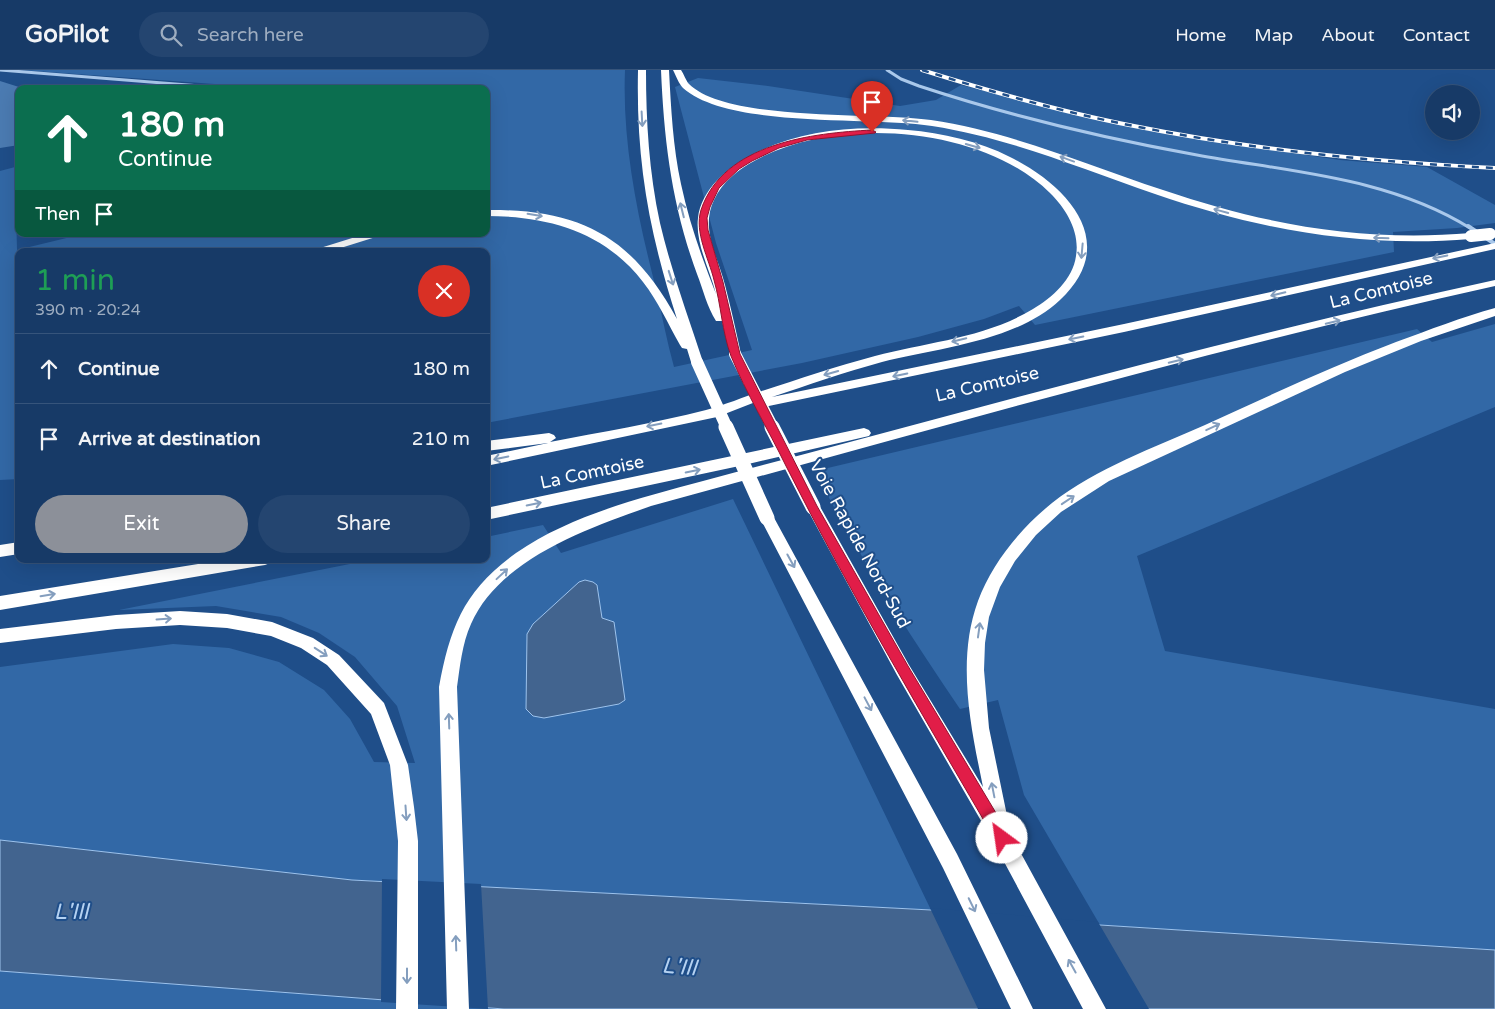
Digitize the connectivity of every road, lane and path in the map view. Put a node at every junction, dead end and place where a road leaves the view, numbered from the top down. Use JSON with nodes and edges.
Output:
{"nodes":[{"id":1,"x":0,"y":70,"type":"edge"},
{"id":2,"x":642,"y":70,"type":"edge"},
{"id":3,"x":665,"y":70,"type":"edge"},
{"id":4,"x":676,"y":70,"type":"edge"},
{"id":5,"x":887,"y":70,"type":"edge"},
{"id":6,"x":198,"y":85,"type":"edge"},
{"id":7,"x":490,"y":213,"type":"edge"},
{"id":8,"x":1492,"y":233,"type":"edge"},
{"id":9,"x":365,"y":237,"type":"edge"},
{"id":10,"x":1493,"y":246,"type":"edge"},
{"id":11,"x":331,"y":248,"type":"edge"},
{"id":12,"x":1495,"y":283,"type":"edge"},
{"id":13,"x":1495,"y":312,"type":"edge"},
{"id":14,"x":735,"y":354,"type":"junction"},
{"id":15,"x":697,"y":362,"type":"junction"},
{"id":16,"x":1128,"y":372,"type":"junction"},
{"id":17,"x":708,"y":414,"type":"junction"},
{"id":18,"x":634,"y":428,"type":"junction"},
{"id":19,"x":490,"y":446,"type":"edge"},
{"id":20,"x":490,"y":460,"type":"edge"},
{"id":21,"x":490,"y":513,"type":"edge"},
{"id":22,"x":15,"y":549,"type":"edge"},
{"id":23,"x":0,"y":551,"type":"edge"},
{"id":24,"x":241,"y":563,"type":"edge"},
{"id":25,"x":0,"y":603,"type":"edge"},
{"id":26,"x":0,"y":636,"type":"edge"},
{"id":27,"x":1007,"y":847,"type":"junction"},
{"id":28,"x":408,"y":1009,"type":"edge"},
{"id":29,"x":458,"y":1009,"type":"edge"},
{"id":30,"x":1022,"y":1009,"type":"edge"},
{"id":31,"x":1096,"y":1009,"type":"edge"}],
"edges":[{"from":1,"to":6,"type":"street"},
{"from":2,"to":15,"type":"highway","one_way":true},
{"from":14,"to":3,"type":"highway","name":"Voie Rapide Nord-Sud","one_way":true},
{"from":8,"to":4,"type":"highway","one_way":true,"bridge":true},
{"from":5,"to":10,"type":"street"},
{"from":7,"to":15,"type":"highway","one_way":true},
{"from":9,"to":11,"type":"highway"},
{"from":10,"to":17,"type":"highway","name":"La Comtoise","one_way":true},
{"from":16,"to":12,"type":"highway","name":"La Comtoise","one_way":true},
{"from":27,"to":13,"type":"highway","one_way":true},
{"from":14,"to":17,"type":"highway","one_way":true},
{"from":14,"to":27,"type":"highway","name":"Voie Rapide Nord-Sud","bridge":true},
{"from":15,"to":30,"type":"highway","one_way":true,"bridge":true},
{"from":21,"to":16,"type":"highway","name":"La Comtoise","one_way":true},
{"from":29,"to":16,"type":"highway","one_way":true},
{"from":17,"to":18,"type":"highway","name":"La Comtoise","one_way":true},
{"from":18,"to":19,"type":"highway"},
{"from":18,"to":20,"type":"highway","name":"La Comtoise","one_way":true},
{"from":22,"to":23,"type":"highway"},
{"from":25,"to":24,"type":"highway","one_way":true},
{"from":26,"to":28,"type":"highway","one_way":true},
{"from":31,"to":27,"type":"highway","name":"Voie Rapide Nord-Sud","one_way":true}]}
